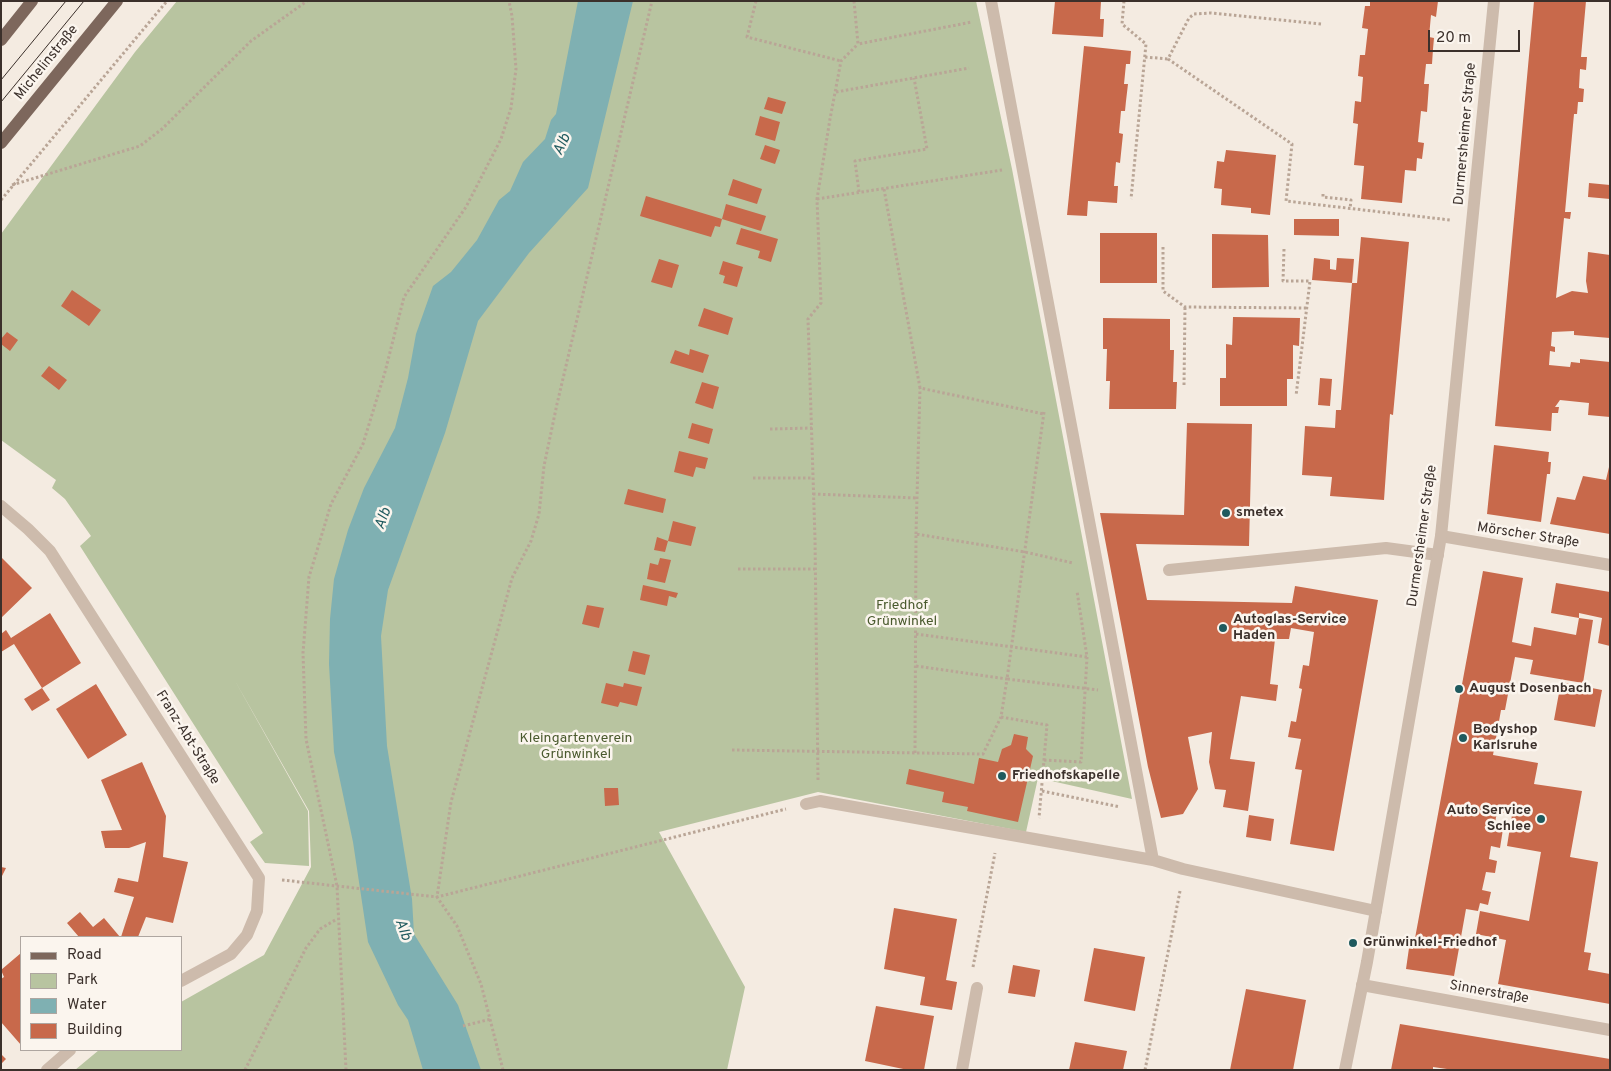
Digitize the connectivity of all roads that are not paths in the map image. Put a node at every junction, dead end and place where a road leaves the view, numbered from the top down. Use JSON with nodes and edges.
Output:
{"nodes":[{"id":1,"x":32,"y":1,"type":"edge"},
{"id":2,"x":117,"y":1,"type":"edge"},
{"id":3,"x":991,"y":1,"type":"edge"},
{"id":4,"x":1494,"y":1,"type":"edge"},
{"id":5,"x":1,"y":40,"type":"edge"},
{"id":6,"x":1,"y":143,"type":"edge"},
{"id":7,"x":1,"y":506,"type":"edge"},
{"id":8,"x":1441,"y":536,"type":"junction"},
{"id":9,"x":1438,"y":554,"type":"junction"},
{"id":10,"x":1610,"y":564,"type":"edge"},
{"id":11,"x":1169,"y":570,"type":"dead end"},
{"id":12,"x":806,"y":804,"type":"road end"},
{"id":13,"x":1153,"y":860,"type":"junction"},
{"id":14,"x":1376,"y":912,"type":"junction"},
{"id":15,"x":182,"y":980,"type":"edge"},
{"id":16,"x":1362,"y":986,"type":"junction"},
{"id":17,"x":977,"y":988,"type":"road end"},
{"id":18,"x":1610,"y":1030,"type":"edge"},
{"id":19,"x":69,"y":1051,"type":"edge"},
{"id":20,"x":47,"y":1070,"type":"edge"},
{"id":21,"x":962,"y":1070,"type":"edge"},
{"id":22,"x":1345,"y":1070,"type":"edge"}],
"edges":[{"from":1,"to":5,"type":"main road"},
{"from":2,"to":6,"type":"main road","name":"Michelinstraße"},
{"from":3,"to":13,"type":"street"},
{"from":4,"to":8,"type":"street","name":"Durmersheimer Straße"},
{"from":7,"to":15,"type":"street","name":"Franz-Abt-Straße"},
{"from":8,"to":9,"type":"street","name":"Durmersheimer Straße"},
{"from":8,"to":10,"type":"street","name":"Mörscher Straße"},
{"from":9,"to":11,"type":"street"},
{"from":9,"to":14,"type":"street","name":"Durmersheimer Straße"},
{"from":12,"to":13,"type":"street"},
{"from":13,"to":14,"type":"street"},
{"from":14,"to":16,"type":"street","name":"Durmersheimer Straße"},
{"from":16,"to":18,"type":"street","name":"Sinnerstraße"},
{"from":16,"to":22,"type":"street","name":"Durmersheimer Straße"},
{"from":17,"to":21,"type":"street"},
{"from":19,"to":20,"type":"street"}]}
